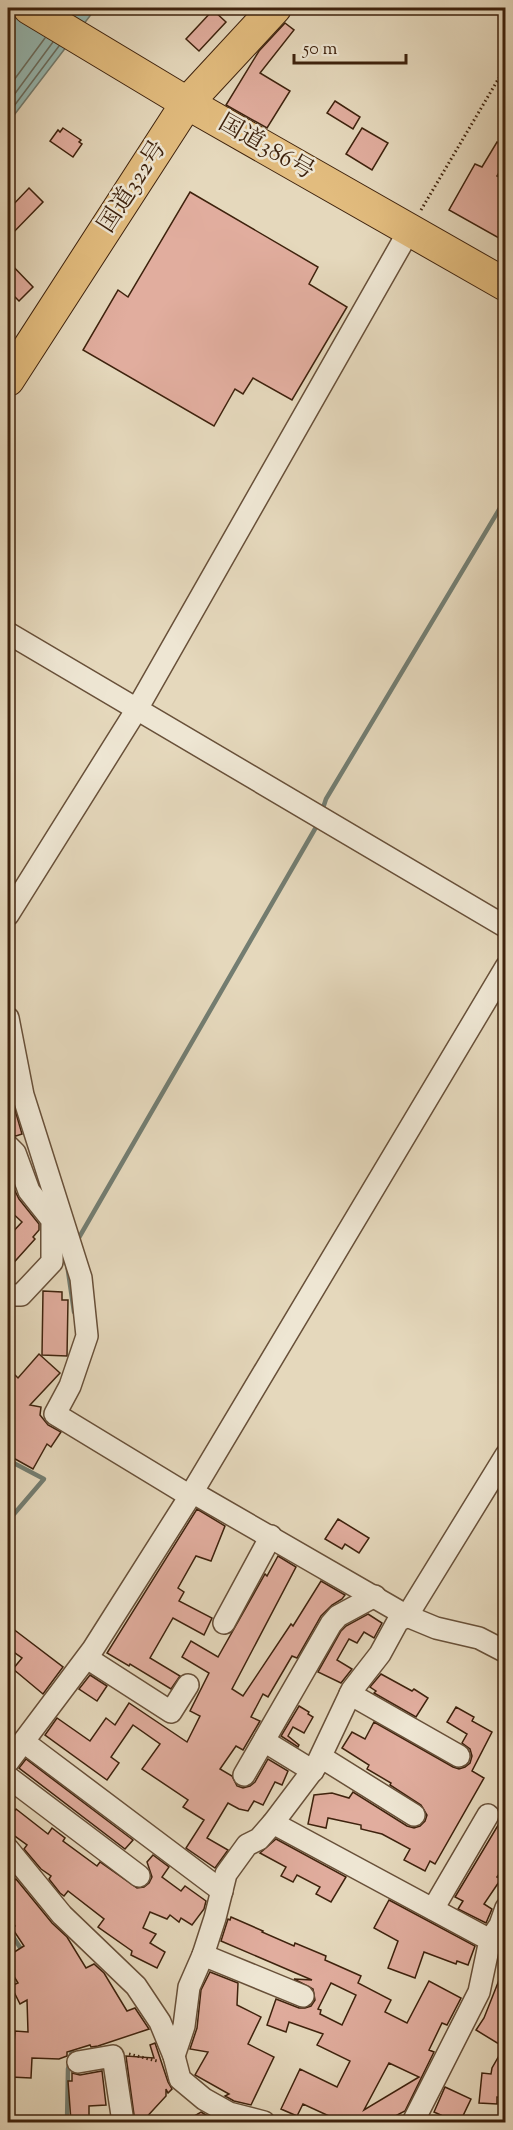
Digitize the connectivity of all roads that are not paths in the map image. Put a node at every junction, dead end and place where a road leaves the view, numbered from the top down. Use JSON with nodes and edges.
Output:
{"nodes":[{"id":1,"x":29,"y":8,"type":"edge"},
{"id":2,"x":275,"y":8,"type":"edge"},
{"id":3,"x":187,"y":103,"type":"junction"},
{"id":4,"x":410,"y":229,"type":"junction"},
{"id":5,"x":506,"y":285,"type":"edge"},
{"id":6,"x":8,"y":380,"type":"edge"},
{"id":7,"x":8,"y":633,"type":"edge"},
{"id":8,"x":136,"y":709,"type":"junction"},
{"id":9,"x":8,"y":915,"type":"edge"},
{"id":10,"x":506,"y":927,"type":"edge"},
{"id":11,"x":506,"y":967,"type":"edge"},
{"id":12,"x":8,"y":1024,"type":"edge"},
{"id":13,"x":8,"y":1146,"type":"edge"},
{"id":14,"x":8,"y":1295,"type":"edge"},
{"id":15,"x":506,"y":1455,"type":"edge"},
{"id":16,"x":191,"y":1494,"type":"junction"},
{"id":17,"x":271,"y":1536,"type":"junction"},
{"id":18,"x":375,"y":1596,"type":"junction"},
{"id":19,"x":407,"y":1616,"type":"junction"},
{"id":20,"x":224,"y":1623,"type":"dead end"},
{"id":21,"x":506,"y":1652,"type":"edge"},
{"id":22,"x":87,"y":1658,"type":"junction"},
{"id":23,"x":188,"y":1685,"type":"dead end"},
{"id":24,"x":350,"y":1694,"type":"junction"},
{"id":25,"x":264,"y":1741,"type":"junction"},
{"id":26,"x":24,"y":1742,"type":"junction"},
{"id":27,"x":459,"y":1756,"type":"dead end"},
{"id":28,"x":8,"y":1762,"type":"edge"},
{"id":29,"x":317,"y":1764,"type":"junction"},
{"id":30,"x":244,"y":1776,"type":"dead end"},
{"id":31,"x":8,"y":1777,"type":"edge"},
{"id":32,"x":414,"y":1815,"type":"dead end"},
{"id":33,"x":488,"y":1815,"type":"dead end"},
{"id":34,"x":273,"y":1823,"type":"junction"},
{"id":35,"x":8,"y":1849,"type":"edge"},
{"id":36,"x":139,"y":1876,"type":"dead end"},
{"id":37,"x":222,"y":1891,"type":"junction"},
{"id":38,"x":506,"y":1908,"type":"edge"},
{"id":39,"x":433,"y":1909,"type":"junction"},
{"id":40,"x":495,"y":1946,"type":"edge"},
{"id":41,"x":203,"y":1955,"type":"junction"},
{"id":42,"x":303,"y":1996,"type":"dead end"},
{"id":43,"x":174,"y":2056,"type":"junction"},
{"id":44,"x":78,"y":2062,"type":"dead end"},
{"id":45,"x":232,"y":2118,"type":"edge"},
{"id":46,"x":123,"y":2122,"type":"edge"},
{"id":47,"x":264,"y":2122,"type":"edge"},
{"id":48,"x":413,"y":2122,"type":"edge"}],
"edges":[{"from":1,"to":3,"type":"highway","name":"国道386号"},
{"from":2,"to":3,"type":"highway","name":"国道322号"},
{"from":3,"to":4,"type":"highway","name":"国道386号"},
{"from":3,"to":6,"type":"highway","name":"国道322号"},
{"from":4,"to":5,"type":"highway","name":"国道386号"},
{"from":4,"to":8,"type":"street"},
{"from":7,"to":8,"type":"street"},
{"from":8,"to":9,"type":"street"},
{"from":8,"to":10,"type":"street"},
{"from":11,"to":16,"type":"street"},
{"from":12,"to":16,"type":"street"},
{"from":13,"to":14,"type":"street"},
{"from":15,"to":19,"type":"street"},
{"from":16,"to":17,"type":"street"},
{"from":16,"to":22,"type":"street"},
{"from":17,"to":18,"type":"street"},
{"from":17,"to":20,"type":"street"},
{"from":18,"to":19,"type":"street"},
{"from":18,"to":25,"type":"street"},
{"from":19,"to":21,"type":"street"},
{"from":19,"to":24,"type":"street"},
{"from":22,"to":23,"type":"street"},
{"from":22,"to":26,"type":"street"},
{"from":24,"to":27,"type":"street"},
{"from":24,"to":29,"type":"street"},
{"from":25,"to":29,"type":"street"},
{"from":25,"to":30,"type":"street"},
{"from":26,"to":28,"type":"street"},
{"from":26,"to":37,"type":"street"},
{"from":29,"to":32,"type":"street"},
{"from":29,"to":34,"type":"street"},
{"from":31,"to":36,"type":"street"},
{"from":33,"to":39,"type":"street"},
{"from":34,"to":37,"type":"street"},
{"from":34,"to":39,"type":"street"},
{"from":35,"to":43,"type":"street"},
{"from":37,"to":41,"type":"street"},
{"from":38,"to":40,"type":"street"},
{"from":39,"to":40,"type":"street"},
{"from":40,"to":48,"type":"street"},
{"from":41,"to":42,"type":"street"},
{"from":41,"to":43,"type":"street"},
{"from":43,"to":45,"type":"street"},
{"from":44,"to":46,"type":"street"},
{"from":45,"to":47,"type":"street"}]}
